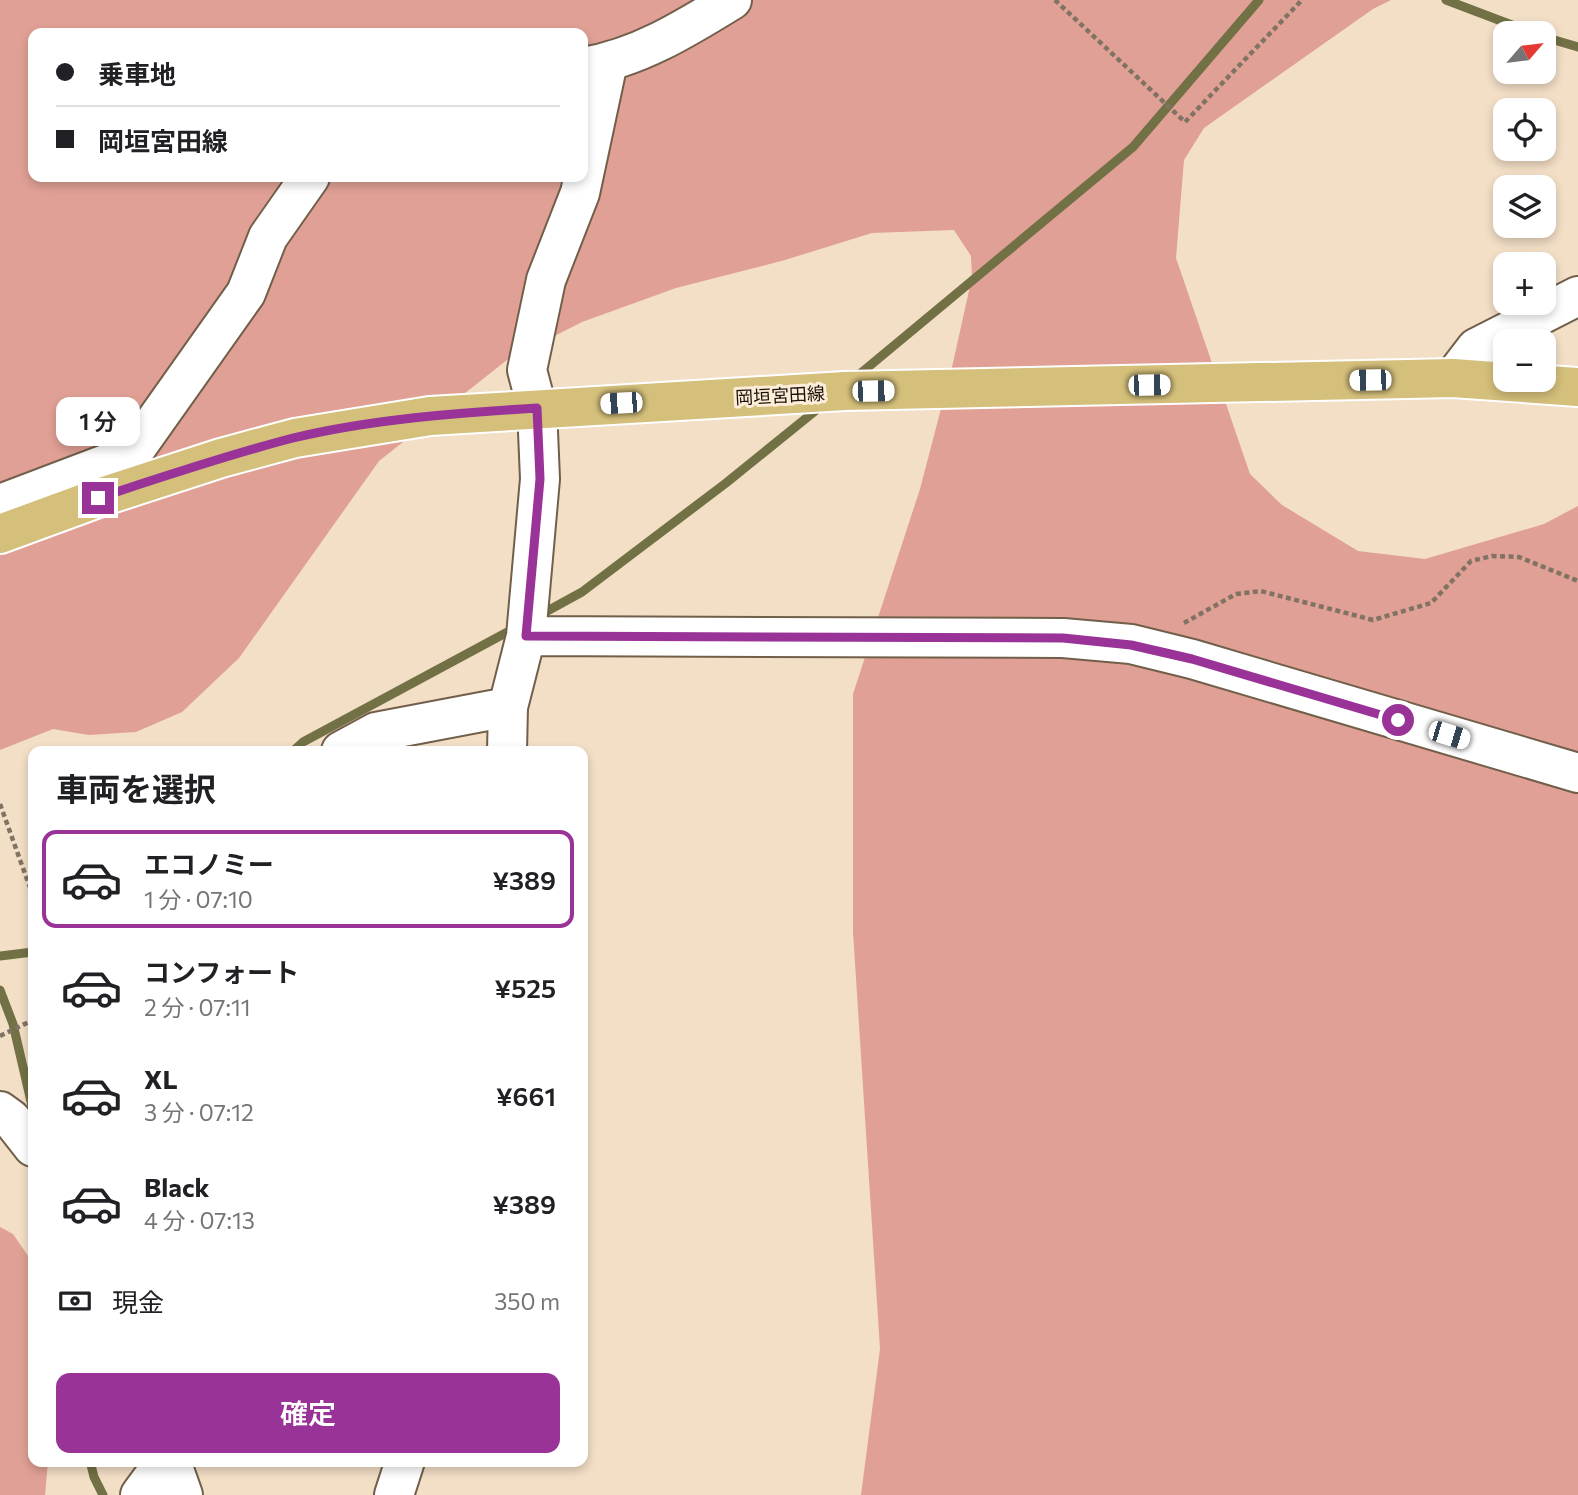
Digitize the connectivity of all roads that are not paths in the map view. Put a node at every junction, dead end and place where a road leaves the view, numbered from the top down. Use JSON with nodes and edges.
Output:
{"nodes":[{"id":1,"x":733,"y":0,"type":"edge"},
{"id":2,"x":595,"y":65,"type":"edge"},
{"id":3,"x":588,"y":125,"type":"edge"},
{"id":4,"x":306,"y":182,"type":"edge"},
{"id":5,"x":581,"y":182,"type":"edge"},
{"id":6,"x":1578,"y":296,"type":"edge"},
{"id":7,"x":1453,"y":378,"type":"junction"},
{"id":8,"x":1578,"y":387,"type":"edge"},
{"id":9,"x":537,"y":408,"type":"junction"},
{"id":10,"x":0,"y":504,"type":"edge"},
{"id":11,"x":0,"y":534,"type":"edge"},
{"id":12,"x":526,"y":636,"type":"junction"},
{"id":13,"x":508,"y":707,"type":"junction"},
{"id":14,"x":350,"y":746,"type":"edge"},
{"id":15,"x":507,"y":746,"type":"edge"},
{"id":16,"x":1578,"y":773,"type":"edge"},
{"id":17,"x":0,"y":1111,"type":"edge"},
{"id":18,"x":28,"y":1141,"type":"edge"},
{"id":19,"x":160,"y":1467,"type":"edge"},
{"id":20,"x":173,"y":1467,"type":"edge"},
{"id":21,"x":403,"y":1467,"type":"edge"},
{"id":22,"x":140,"y":1495,"type":"edge"},
{"id":23,"x":183,"y":1495,"type":"edge"},
{"id":24,"x":394,"y":1495,"type":"edge"}],
"edges":[{"from":1,"to":2,"type":"street"},
{"from":2,"to":3,"type":"street"},
{"from":4,"to":10,"type":"street"},
{"from":5,"to":9,"type":"street"},
{"from":6,"to":7,"type":"street"},
{"from":7,"to":8,"type":"main road","name":"岡垣宮田線"},
{"from":7,"to":9,"type":"main road","name":"岡垣宮田線"},
{"from":9,"to":11,"type":"main road","name":"岡垣宮田線"},
{"from":9,"to":12,"type":"street"},
{"from":12,"to":13,"type":"street"},
{"from":12,"to":16,"type":"street"},
{"from":13,"to":14,"type":"street"},
{"from":13,"to":15,"type":"street"},
{"from":17,"to":18,"type":"street"},
{"from":19,"to":22,"type":"street"},
{"from":20,"to":23,"type":"street"},
{"from":21,"to":24,"type":"street"}]}
